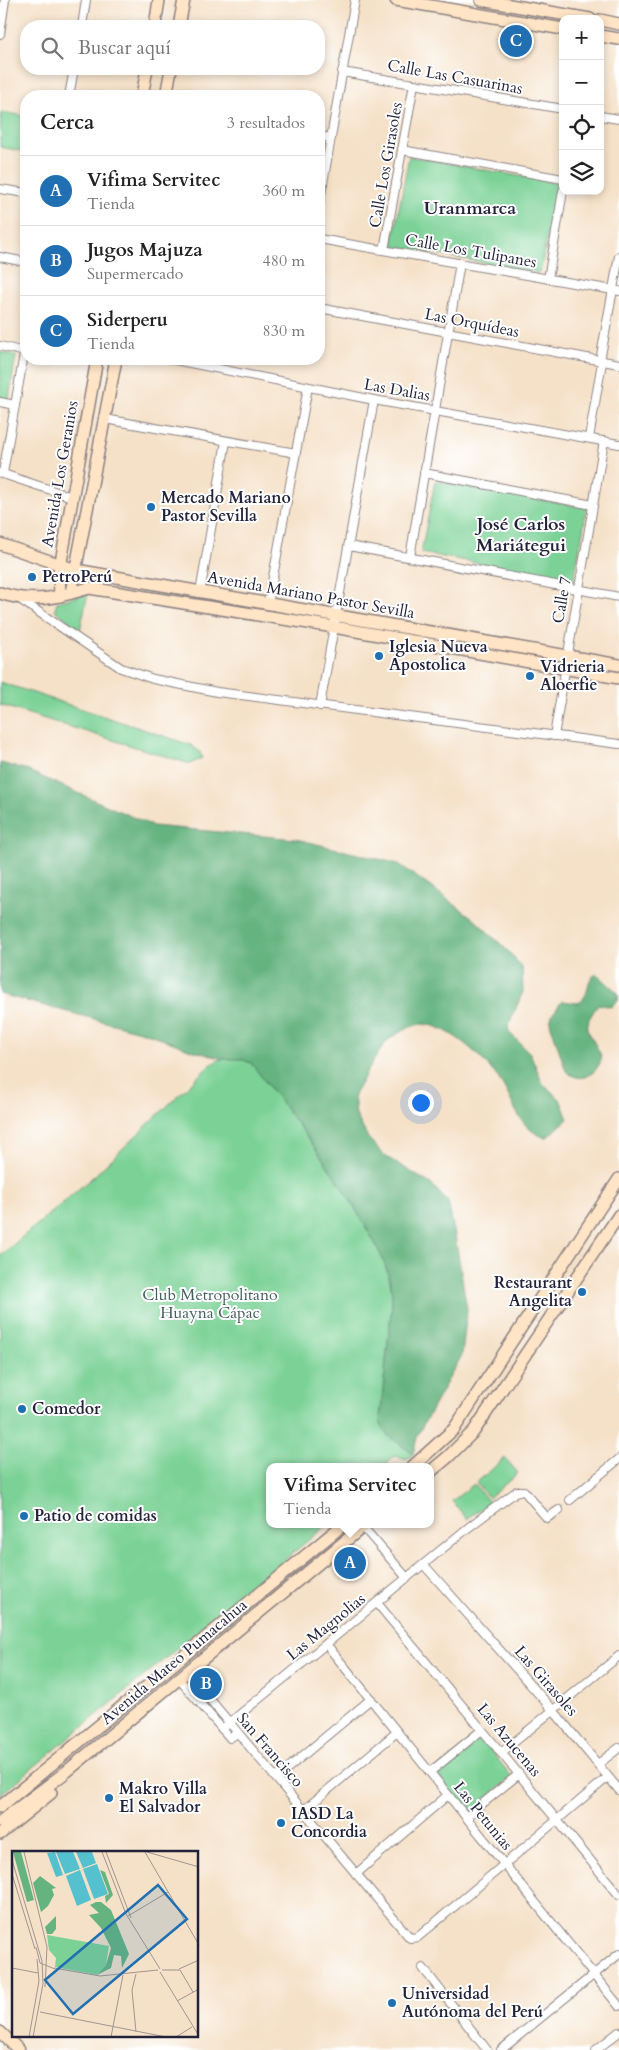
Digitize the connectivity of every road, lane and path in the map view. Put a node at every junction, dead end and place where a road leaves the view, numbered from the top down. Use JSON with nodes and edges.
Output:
{"nodes":[{"id":1,"x":5,"y":0,"type":"edge"},
{"id":2,"x":86,"y":0,"type":"edge"},
{"id":3,"x":159,"y":0,"type":"edge"},
{"id":4,"x":184,"y":0,"type":"edge"},
{"id":5,"x":355,"y":0,"type":"edge"},
{"id":6,"x":396,"y":0,"type":"edge"},
{"id":7,"x":481,"y":0,"type":"edge"},
{"id":8,"x":567,"y":15,"type":"edge"},
{"id":9,"x":83,"y":20,"type":"edge"},
{"id":10,"x":156,"y":20,"type":"edge"},
{"id":11,"x":180,"y":20,"type":"edge"},
{"id":12,"x":604,"y":21,"type":"edge"},
{"id":13,"x":619,"y":24,"type":"edge"},
{"id":14,"x":559,"y":28,"type":"edge"},
{"id":15,"x":0,"y":34,"type":"edge"},
{"id":16,"x":604,"y":37,"type":"edge"},
{"id":17,"x":619,"y":39,"type":"edge"},
{"id":18,"x":342,"y":72,"type":"junction"},
{"id":19,"x":73,"y":75,"type":"edge"},
{"id":20,"x":146,"y":75,"type":"edge"},
{"id":21,"x":170,"y":75,"type":"edge"},
{"id":22,"x":414,"y":84,"type":"junction"},
{"id":23,"x":71,"y":90,"type":"edge"},
{"id":24,"x":143,"y":90,"type":"edge"},
{"id":25,"x":167,"y":90,"type":"edge"},
{"id":26,"x":559,"y":108,"type":"edge"},
{"id":27,"x":604,"y":117,"type":"edge"},
{"id":28,"x":619,"y":119,"type":"edge"},
{"id":29,"x":325,"y":137,"type":"edge"},
{"id":30,"x":331,"y":138,"type":"junction"},
{"id":31,"x":402,"y":150,"type":"junction"},
{"id":32,"x":325,"y":172,"type":"edge"},
{"id":33,"x":559,"y":178,"type":"edge"},
{"id":34,"x":0,"y":189,"type":"edge"},
{"id":35,"x":20,"y":192,"type":"edge"},
{"id":36,"x":562,"y":195,"type":"edge"},
{"id":37,"x":325,"y":240,"type":"edge"},
{"id":38,"x":384,"y":250,"type":"junction"},
{"id":39,"x":619,"y":256,"type":"edge"},
{"id":40,"x":0,"y":258,"type":"edge"},
{"id":41,"x":20,"y":261,"type":"edge"},
{"id":42,"x":460,"y":263,"type":"junction"},
{"id":43,"x":548,"y":279,"type":"junction"},
{"id":44,"x":616,"y":290,"type":"edge"},
{"id":45,"x":325,"y":309,"type":"edge"},
{"id":46,"x":448,"y":332,"type":"junction"},
{"id":47,"x":0,"y":346,"type":"edge"},
{"id":48,"x":20,"y":351,"type":"edge"},
{"id":49,"x":601,"y":362,"type":"junction"},
{"id":50,"x":619,"y":364,"type":"edge"},
{"id":51,"x":23,"y":365,"type":"edge"},
{"id":52,"x":96,"y":365,"type":"edge"},
{"id":53,"x":115,"y":365,"type":"edge"},
{"id":54,"x":209,"y":365,"type":"edge"},
{"id":55,"x":308,"y":387,"type":"junction"},
{"id":56,"x":374,"y":400,"type":"junction"},
{"id":57,"x":0,"y":402,"type":"edge"},
{"id":58,"x":15,"y":405,"type":"junction"},
{"id":59,"x":435,"y":411,"type":"junction"},
{"id":60,"x":104,"y":419,"type":"junction"},
{"id":61,"x":589,"y":438,"type":"junction"},
{"id":62,"x":226,"y":441,"type":"junction"},
{"id":63,"x":604,"y":441,"type":"junction"},
{"id":64,"x":619,"y":444,"type":"edge"},
{"id":65,"x":296,"y":453,"type":"junction"},
{"id":66,"x":1,"y":473,"type":"edge"},
{"id":67,"x":424,"y":473,"type":"junction"},
{"id":68,"x":72,"y":497,"type":"junction"},
{"id":69,"x":593,"y":505,"type":"junction"},
{"id":70,"x":0,"y":544,"type":"edge"},
{"id":71,"x":64,"y":544,"type":"junction"},
{"id":72,"x":80,"y":546,"type":"junction"},
{"id":73,"x":349,"y":546,"type":"junction"},
{"id":74,"x":410,"y":557,"type":"junction"},
{"id":75,"x":60,"y":565,"type":"junction"},
{"id":76,"x":76,"y":570,"type":"junction"},
{"id":77,"x":578,"y":589,"type":"junction"},
{"id":78,"x":200,"y":592,"type":"junction"},
{"id":79,"x":0,"y":593,"type":"edge"},
{"id":80,"x":66,"y":595,"type":"junction"},
{"id":81,"x":619,"y":597,"type":"edge"},
{"id":82,"x":21,"y":600,"type":"junction"},
{"id":83,"x":268,"y":604,"type":"junction"},
{"id":84,"x":335,"y":622,"type":"junction"},
{"id":85,"x":566,"y":656,"type":"junction"},
{"id":86,"x":619,"y":665,"type":"edge"},
{"id":87,"x":564,"y":668,"type":"junction"},
{"id":88,"x":619,"y":678,"type":"edge"},
{"id":89,"x":320,"y":706,"type":"junction"},
{"id":90,"x":554,"y":736,"type":"junction"},
{"id":91,"x":619,"y":744,"type":"edge"},
{"id":92,"x":619,"y":1179,"type":"edge"},
{"id":93,"x":619,"y":1215,"type":"edge"},
{"id":94,"x":619,"y":1459,"type":"edge"},
{"id":95,"x":416,"y":1463,"type":"edge"},
{"id":96,"x":434,"y":1469,"type":"edge"},
{"id":97,"x":570,"y":1500,"type":"dead end"},
{"id":98,"x":559,"y":1510,"type":"dead end"},
{"id":99,"x":339,"y":1528,"type":"edge"},
{"id":100,"x":362,"y":1528,"type":"edge"},
{"id":101,"x":366,"y":1528,"type":"edge"},
{"id":102,"x":424,"y":1564,"type":"junction"},
{"id":103,"x":407,"y":1578,"type":"junction"},
{"id":104,"x":377,"y":1603,"type":"junction"},
{"id":105,"x":326,"y":1644,"type":"junction"},
{"id":106,"x":619,"y":1656,"type":"edge"},
{"id":107,"x":183,"y":1675,"type":"junction"},
{"id":108,"x":371,"y":1699,"type":"junction"},
{"id":109,"x":554,"y":1710,"type":"junction"},
{"id":110,"x":132,"y":1718,"type":"junction"},
{"id":111,"x":229,"y":1724,"type":"junction"},
{"id":112,"x":222,"y":1729,"type":"junction"},
{"id":113,"x":482,"y":1730,"type":"junction"},
{"id":114,"x":397,"y":1732,"type":"junction"},
{"id":115,"x":237,"y":1733,"type":"junction"},
{"id":116,"x":619,"y":1748,"type":"edge"},
{"id":117,"x":501,"y":1753,"type":"junction"},
{"id":118,"x":598,"y":1764,"type":"junction"},
{"id":119,"x":430,"y":1772,"type":"junction"},
{"id":120,"x":519,"y":1774,"type":"junction"},
{"id":121,"x":608,"y":1777,"type":"junction"},
{"id":122,"x":276,"y":1778,"type":"junction"},
{"id":123,"x":619,"y":1790,"type":"edge"},
{"id":124,"x":448,"y":1795,"type":"junction"},
{"id":125,"x":0,"y":1807,"type":"edge"},
{"id":126,"x":304,"y":1810,"type":"junction"},
{"id":127,"x":466,"y":1817,"type":"junction"},
{"id":128,"x":557,"y":1820,"type":"junction"},
{"id":129,"x":0,"y":1822,"type":"edge"},
{"id":130,"x":0,"y":1834,"type":"edge"},
{"id":131,"x":504,"y":1864,"type":"junction"},
{"id":132,"x":356,"y":1874,"type":"junction"},
{"id":133,"x":619,"y":1895,"type":"edge"},
{"id":134,"x":619,"y":1954,"type":"edge"},
{"id":135,"x":424,"y":1968,"type":"dead end"},
{"id":136,"x":594,"y":1974,"type":"junction"},
{"id":137,"x":619,"y":2006,"type":"edge"},
{"id":138,"x":0,"y":2032,"type":"edge"},
{"id":139,"x":619,"y":2032,"type":"edge"},
{"id":140,"x":19,"y":2050,"type":"edge"},
{"id":141,"x":487,"y":2050,"type":"edge"},
{"id":142,"x":501,"y":2050,"type":"edge"},
{"id":143,"x":596,"y":2050,"type":"edge"}],
"edges":[{"from":1,"to":15,"type":"street"},
{"from":2,"to":9,"type":"street"},
{"from":3,"to":10,"type":"main road"},
{"from":4,"to":11,"type":"main road"},
{"from":5,"to":18,"type":"street"},
{"from":6,"to":14,"type":"main road"},
{"from":7,"to":8,"type":"main road"},
{"from":12,"to":13,"type":"main road"},
{"from":16,"to":17,"type":"main road"},
{"from":18,"to":22,"type":"street","name":"Calle Las Casuarinas"},
{"from":18,"to":30,"type":"street"},
{"from":19,"to":23,"type":"street"},
{"from":20,"to":24,"type":"main road"},
{"from":21,"to":25,"type":"main road"},
{"from":22,"to":26,"type":"street","name":"Calle Las Casuarinas"},
{"from":22,"to":31,"type":"street","name":"Calle Los Girasoles"},
{"from":27,"to":28,"type":"street"},
{"from":29,"to":30,"type":"street"},
{"from":30,"to":32,"type":"street"},
{"from":31,"to":33,"type":"street"},
{"from":31,"to":38,"type":"street","name":"Calle Los Girasoles"},
{"from":34,"to":35,"type":"street"},
{"from":36,"to":43,"type":"street"},
{"from":37,"to":38,"type":"street","name":"Calle Los Tulipanes"},
{"from":38,"to":42,"type":"street","name":"Calle Los Tulipanes"},
{"from":39,"to":44,"type":"street"},
{"from":40,"to":41,"type":"street"},
{"from":42,"to":43,"type":"street","name":"Calle Los Tulipanes"},
{"from":42,"to":46,"type":"street"},
{"from":43,"to":44,"type":"street","name":"Calle Los Tulipanes"},
{"from":44,"to":49,"type":"street"},
{"from":45,"to":46,"type":"street","name":"Las Orquídeas"},
{"from":46,"to":49,"type":"street","name":"Las Orquídeas"},
{"from":46,"to":59,"type":"street"},
{"from":47,"to":48,"type":"street"},
{"from":49,"to":50,"type":"street","name":"Las Orquídeas"},
{"from":49,"to":61,"type":"street"},
{"from":51,"to":58,"type":"street"},
{"from":52,"to":68,"type":"main road","name":"Avenida Los Geranios"},
{"from":53,"to":60,"type":"main road","name":"Avenida Los Geranios"},
{"from":54,"to":55,"type":"street","name":"Las Dalias"},
{"from":55,"to":56,"type":"street","name":"Las Dalias"},
{"from":55,"to":65,"type":"street"},
{"from":56,"to":59,"type":"street","name":"Las Dalias"},
{"from":56,"to":73,"type":"street"},
{"from":57,"to":58,"type":"street"},
{"from":58,"to":66,"type":"street"},
{"from":59,"to":61,"type":"street","name":"Las Dalias"},
{"from":59,"to":67,"type":"street"},
{"from":60,"to":62,"type":"street"},
{"from":60,"to":72,"type":"main road","name":"Avenida Los Geranios"},
{"from":61,"to":63,"type":"street","name":"Las Dalias"},
{"from":62,"to":65,"type":"street"},
{"from":62,"to":78,"type":"street"},
{"from":63,"to":64,"type":"street","name":"Las Dalias"},
{"from":63,"to":69,"type":"street","name":"Calle 7"},
{"from":65,"to":83,"type":"street"},
{"from":66,"to":68,"type":"street"},
{"from":67,"to":69,"type":"street"},
{"from":67,"to":74,"type":"street"},
{"from":68,"to":71,"type":"main road","name":"Avenida Los Geranios"},
{"from":69,"to":77,"type":"street","name":"Calle 7"},
{"from":70,"to":75,"type":"main road","name":"Avenida Mariano Pastor Sevilla"},
{"from":71,"to":72,"type":"main road"},
{"from":71,"to":75,"type":"main road","name":"Avenida Los Geranios"},
{"from":72,"to":76,"type":"main road","name":"Avenida Los Geranios"},
{"from":73,"to":74,"type":"street"},
{"from":73,"to":84,"type":"street"},
{"from":74,"to":77,"type":"street"},
{"from":75,"to":76,"type":"main road","name":"Avenida Mariano Pastor Sevilla"},
{"from":75,"to":80,"type":"main road","name":"Avenida Los Geranios"},
{"from":76,"to":78,"type":"main road","name":"Avenida Mariano Pastor Sevilla"},
{"from":76,"to":80,"type":"main road","name":"Avenida Los Geranios"},
{"from":77,"to":81,"type":"street"},
{"from":77,"to":85,"type":"street","name":"Calle 7"},
{"from":78,"to":83,"type":"main road","name":"Avenida Mariano Pastor Sevilla"},
{"from":79,"to":82,"type":"main road","name":"Avenida Mariano Pastor Sevilla"},
{"from":80,"to":82,"type":"main road","name":"Avenida Mariano Pastor Sevilla"},
{"from":80,"to":84,"type":"main road","name":"Avenida Mariano Pastor Sevilla"},
{"from":82,"to":89,"type":"street"},
{"from":83,"to":84,"type":"main road","name":"Avenida Mariano Pastor Sevilla"},
{"from":84,"to":85,"type":"main road","name":"Avenida Mariano Pastor Sevilla"},
{"from":84,"to":87,"type":"main road","name":"Avenida Mariano Pastor Sevilla"},
{"from":84,"to":89,"type":"street"},
{"from":85,"to":86,"type":"main road","name":"Avenida Mariano Pastor Sevilla"},
{"from":85,"to":87,"type":"street","name":"Calle 7"},
{"from":87,"to":88,"type":"main road","name":"Avenida Mariano Pastor Sevilla"},
{"from":87,"to":90,"type":"street","name":"Calle 7"},
{"from":89,"to":90,"type":"street"},
{"from":90,"to":91,"type":"street"},
{"from":92,"to":95,"type":"main road"},
{"from":93,"to":96,"type":"main road"},
{"from":94,"to":97,"type":"street"},
{"from":98,"to":102,"type":"street","name":"Las Magnolias"},
{"from":99,"to":125,"type":"main road","name":"Avenida Mateo Pumacahua"},
{"from":100,"to":107,"type":"main road","name":"Avenida Mateo Pumacahua"},
{"from":101,"to":103,"type":"street"},
{"from":102,"to":103,"type":"street","name":"Las Magnolias"},
{"from":102,"to":109,"type":"street","name":"Las Girasoles"},
{"from":103,"to":104,"type":"street","name":"Las Magnolias"},
{"from":104,"to":105,"type":"street","name":"Las Magnolias"},
{"from":104,"to":113,"type":"street","name":"Las Azucenas"},
{"from":105,"to":108,"type":"street","name":"Las Petunias"},
{"from":105,"to":111,"type":"street","name":"Las Magnolias"},
{"from":106,"to":109,"type":"street"},
{"from":107,"to":110,"type":"main road","name":"Avenida Mateo Pumacahua"},
{"from":107,"to":111,"type":"street","name":"San Francisco"},
{"from":107,"to":112,"type":"street","name":"San Francisco"},
{"from":108,"to":114,"type":"street","name":"Las Petunias"},
{"from":108,"to":122,"type":"street"},
{"from":109,"to":117,"type":"street"},
{"from":109,"to":118,"type":"street","name":"Las Girasoles"},
{"from":110,"to":129,"type":"main road","name":"Avenida Mateo Pumacahua"},
{"from":110,"to":130,"type":"main road"},
{"from":111,"to":112,"type":"street","name":"Las Magnolias"},
{"from":111,"to":115,"type":"street","name":"San Francisco"},
{"from":112,"to":115,"type":"street","name":"San Francisco"},
{"from":113,"to":117,"type":"street","name":"Las Azucenas"},
{"from":113,"to":119,"type":"street"},
{"from":114,"to":119,"type":"street","name":"Las Petunias"},
{"from":114,"to":126,"type":"street"},
{"from":115,"to":122,"type":"street","name":"San Francisco"},
{"from":116,"to":118,"type":"street"},
{"from":117,"to":120,"type":"street","name":"Las Azucenas"},
{"from":118,"to":121,"type":"street","name":"Las Girasoles"},
{"from":119,"to":124,"type":"street","name":"Las Petunias"},
{"from":120,"to":127,"type":"street"},
{"from":120,"to":128,"type":"street","name":"Las Azucenas"},
{"from":121,"to":123,"type":"street","name":"Las Girasoles"},
{"from":121,"to":128,"type":"street"},
{"from":122,"to":126,"type":"street","name":"San Francisco"},
{"from":124,"to":127,"type":"street","name":"Las Petunias"},
{"from":124,"to":132,"type":"street"},
{"from":126,"to":132,"type":"street","name":"San Francisco"},
{"from":127,"to":131,"type":"street","name":"Las Petunias"},
{"from":128,"to":131,"type":"street"},
{"from":128,"to":133,"type":"street","name":"Las Azucenas"},
{"from":131,"to":132,"type":"street","name":"San Francisco"},
{"from":131,"to":136,"type":"street","name":"Las Petunias"},
{"from":134,"to":136,"type":"street"},
{"from":135,"to":141,"type":"street"},
{"from":136,"to":137,"type":"street","name":"Las Petunias"},
{"from":136,"to":142,"type":"street"},
{"from":138,"to":140,"type":"main road"},
{"from":139,"to":143,"type":"street"}]}
